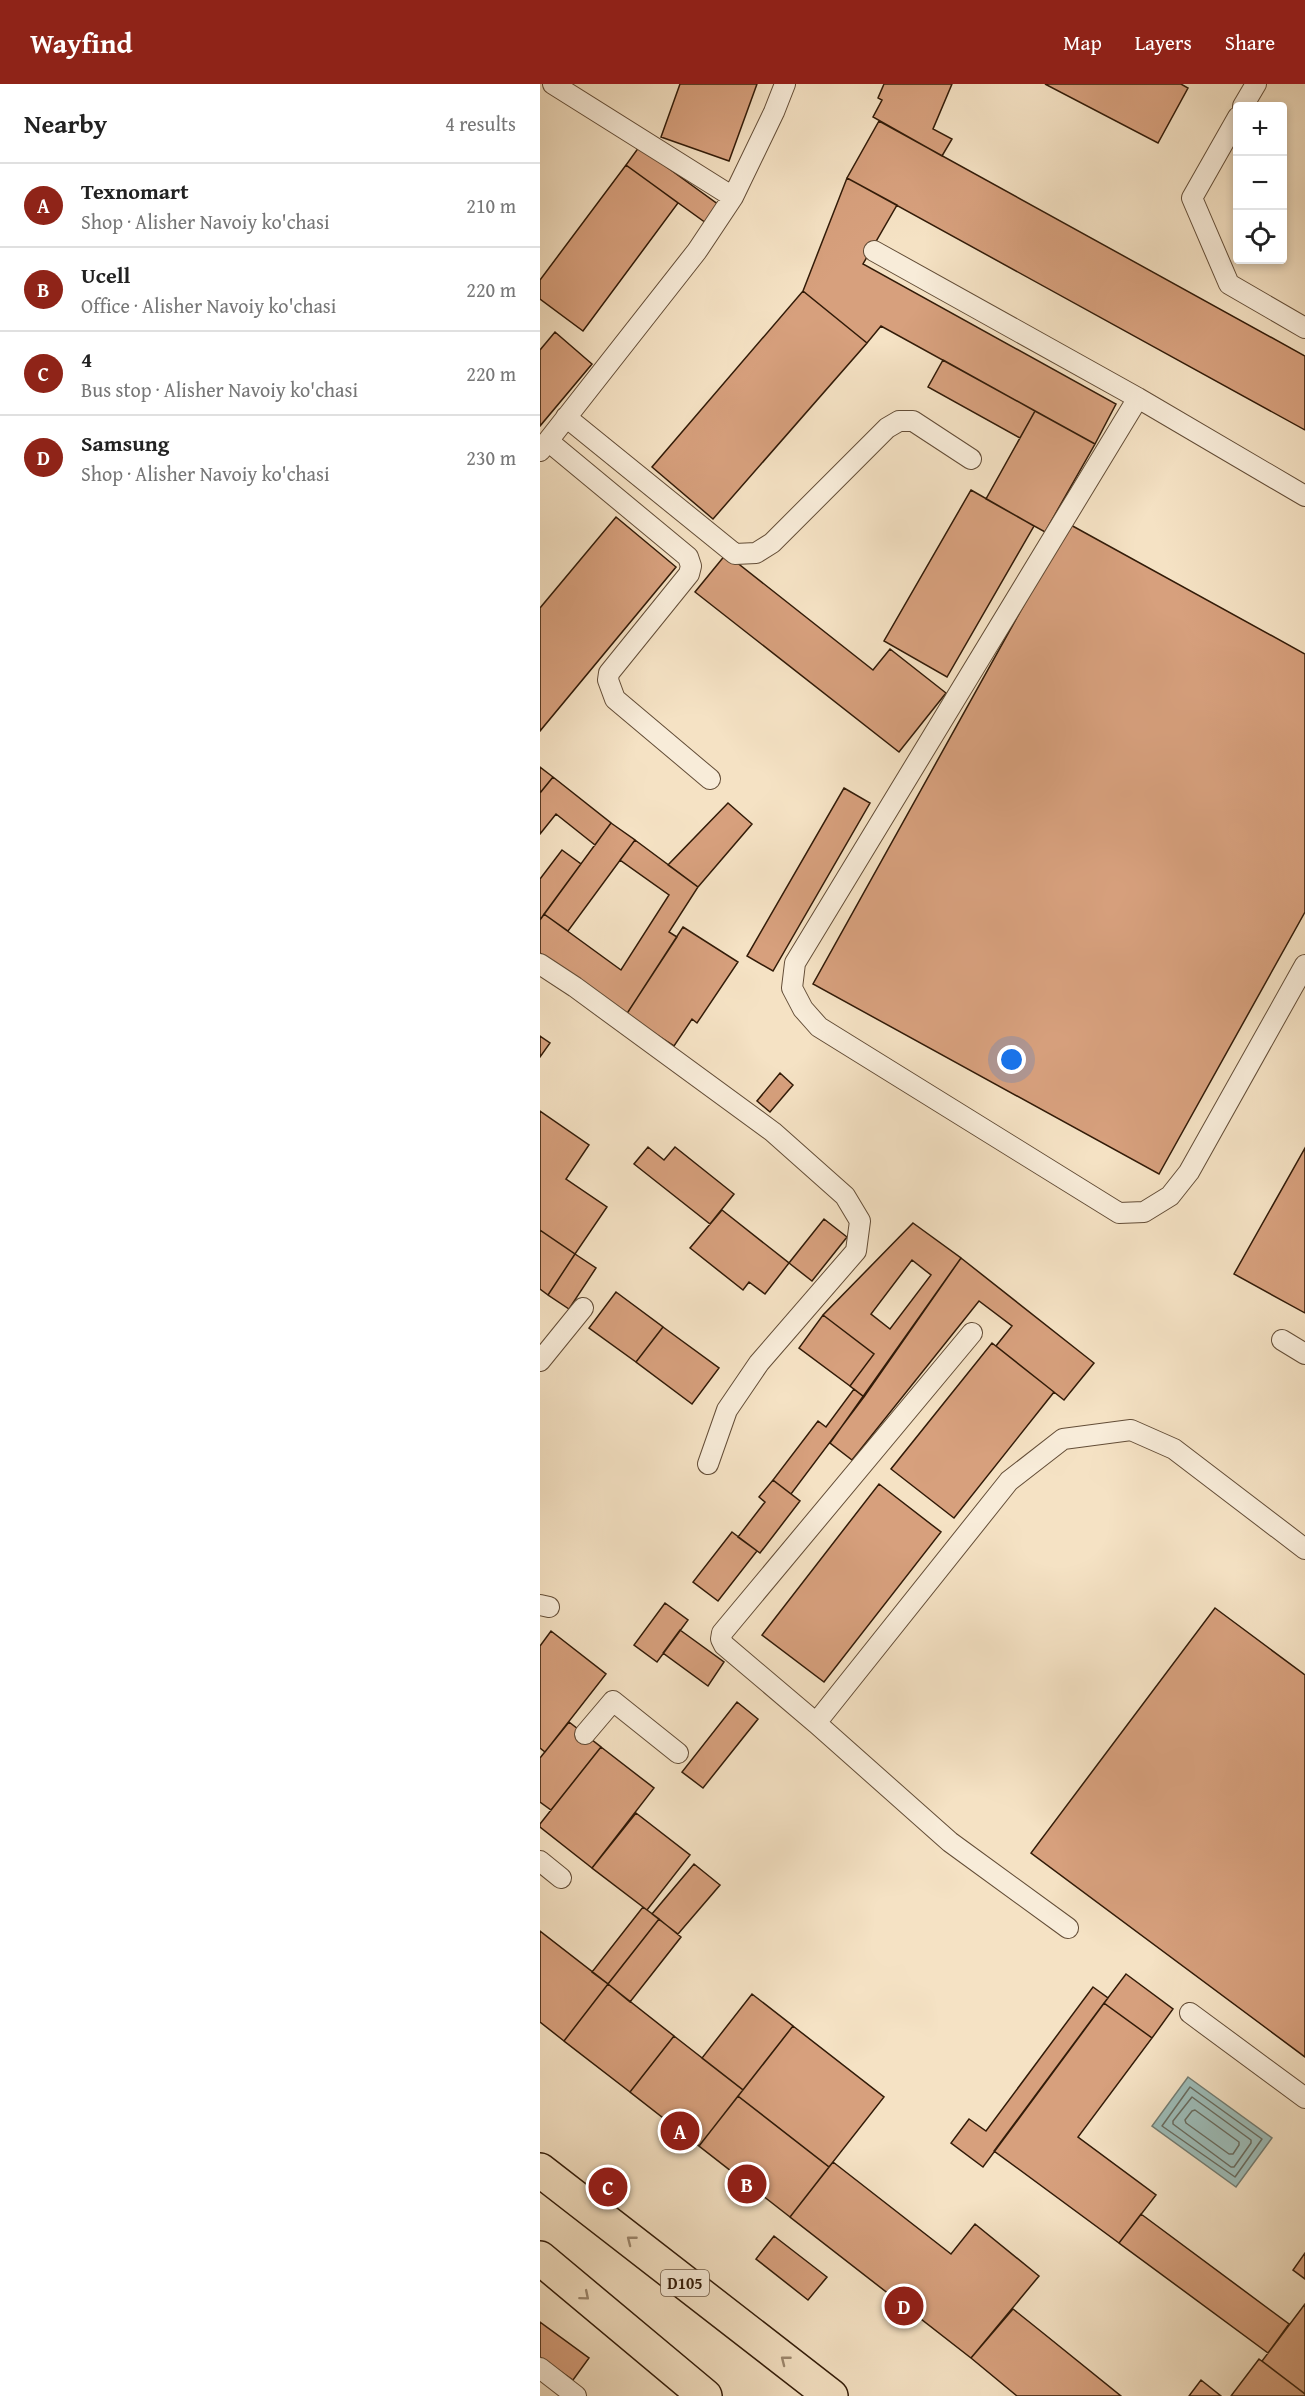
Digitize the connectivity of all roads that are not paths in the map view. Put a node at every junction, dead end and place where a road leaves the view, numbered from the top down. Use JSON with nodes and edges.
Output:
{"nodes":[{"id":1,"x":553,"y":84,"type":"edge"},
{"id":2,"x":785,"y":84,"type":"edge"},
{"id":3,"x":1256,"y":84,"type":"edge"},
{"id":4,"x":1246,"y":102,"type":"edge"},
{"id":5,"x":1233,"y":126,"type":"edge"},
{"id":6,"x":732,"y":197,"type":"junction"},
{"id":7,"x":874,"y":251,"type":"dead end"},
{"id":8,"x":1305,"y":328,"type":"edge"},
{"id":9,"x":1138,"y":398,"type":"junction"},
{"id":10,"x":566,"y":417,"type":"junction"},
{"id":11,"x":544,"y":446,"type":"edge"},
{"id":12,"x":970,"y":459,"type":"dead end"},
{"id":13,"x":1305,"y":496,"type":"edge"},
{"id":14,"x":710,"y":779,"type":"dead end"},
{"id":15,"x":540,"y":964,"type":"edge"},
{"id":16,"x":1305,"y":965,"type":"edge"},
{"id":17,"x":583,"y":1308,"type":"dead end"},
{"id":18,"x":972,"y":1333,"type":"dead end"},
{"id":19,"x":1282,"y":1340,"type":"dead end"},
{"id":20,"x":1305,"y":1354,"type":"edge"},
{"id":21,"x":540,"y":1361,"type":"edge"},
{"id":22,"x":708,"y":1464,"type":"dead end"},
{"id":23,"x":1305,"y":1549,"type":"edge"},
{"id":24,"x":816,"y":1724,"type":"junction"},
{"id":25,"x":585,"y":1734,"type":"dead end"},
{"id":26,"x":678,"y":1753,"type":"dead end"},
{"id":27,"x":540,"y":1861,"type":"edge"},
{"id":28,"x":561,"y":1878,"type":"dead end"},
{"id":29,"x":1068,"y":1928,"type":"dead end"},
{"id":30,"x":1190,"y":2013,"type":"dead end"},
{"id":31,"x":1305,"y":2098,"type":"edge"},
{"id":32,"x":540,"y":2170,"type":"edge"},
{"id":33,"x":540,"y":2258,"type":"edge"},
{"id":34,"x":540,"y":2368,"type":"edge"},
{"id":35,"x":698,"y":2394,"type":"edge"},
{"id":36,"x":576,"y":2396,"type":"edge"},
{"id":37,"x":831,"y":2396,"type":"edge"}],
"edges":[{"from":1,"to":6,"type":"lane"},
{"from":2,"to":6,"type":"lane"},
{"from":3,"to":4,"type":"lane"},
{"from":5,"to":8,"type":"lane"},
{"from":6,"to":10,"type":"lane"},
{"from":7,"to":9,"type":"lane"},
{"from":9,"to":13,"type":"lane"},
{"from":9,"to":16,"type":"lane"},
{"from":10,"to":11,"type":"lane"},
{"from":10,"to":12,"type":"lane"},
{"from":11,"to":14,"type":"lane"},
{"from":15,"to":22,"type":"lane"},
{"from":17,"to":21,"type":"lane"},
{"from":18,"to":24,"type":"lane"},
{"from":19,"to":20,"type":"lane"},
{"from":23,"to":24,"type":"lane"},
{"from":24,"to":29,"type":"lane"},
{"from":25,"to":26,"type":"lane"},
{"from":27,"to":28,"type":"lane"},
{"from":30,"to":31,"type":"lane"},
{"from":37,"to":32,"type":"main road","number":"D105","one_way":true},
{"from":33,"to":35,"type":"main road","one_way":true},
{"from":34,"to":36,"type":"lane"}]}
